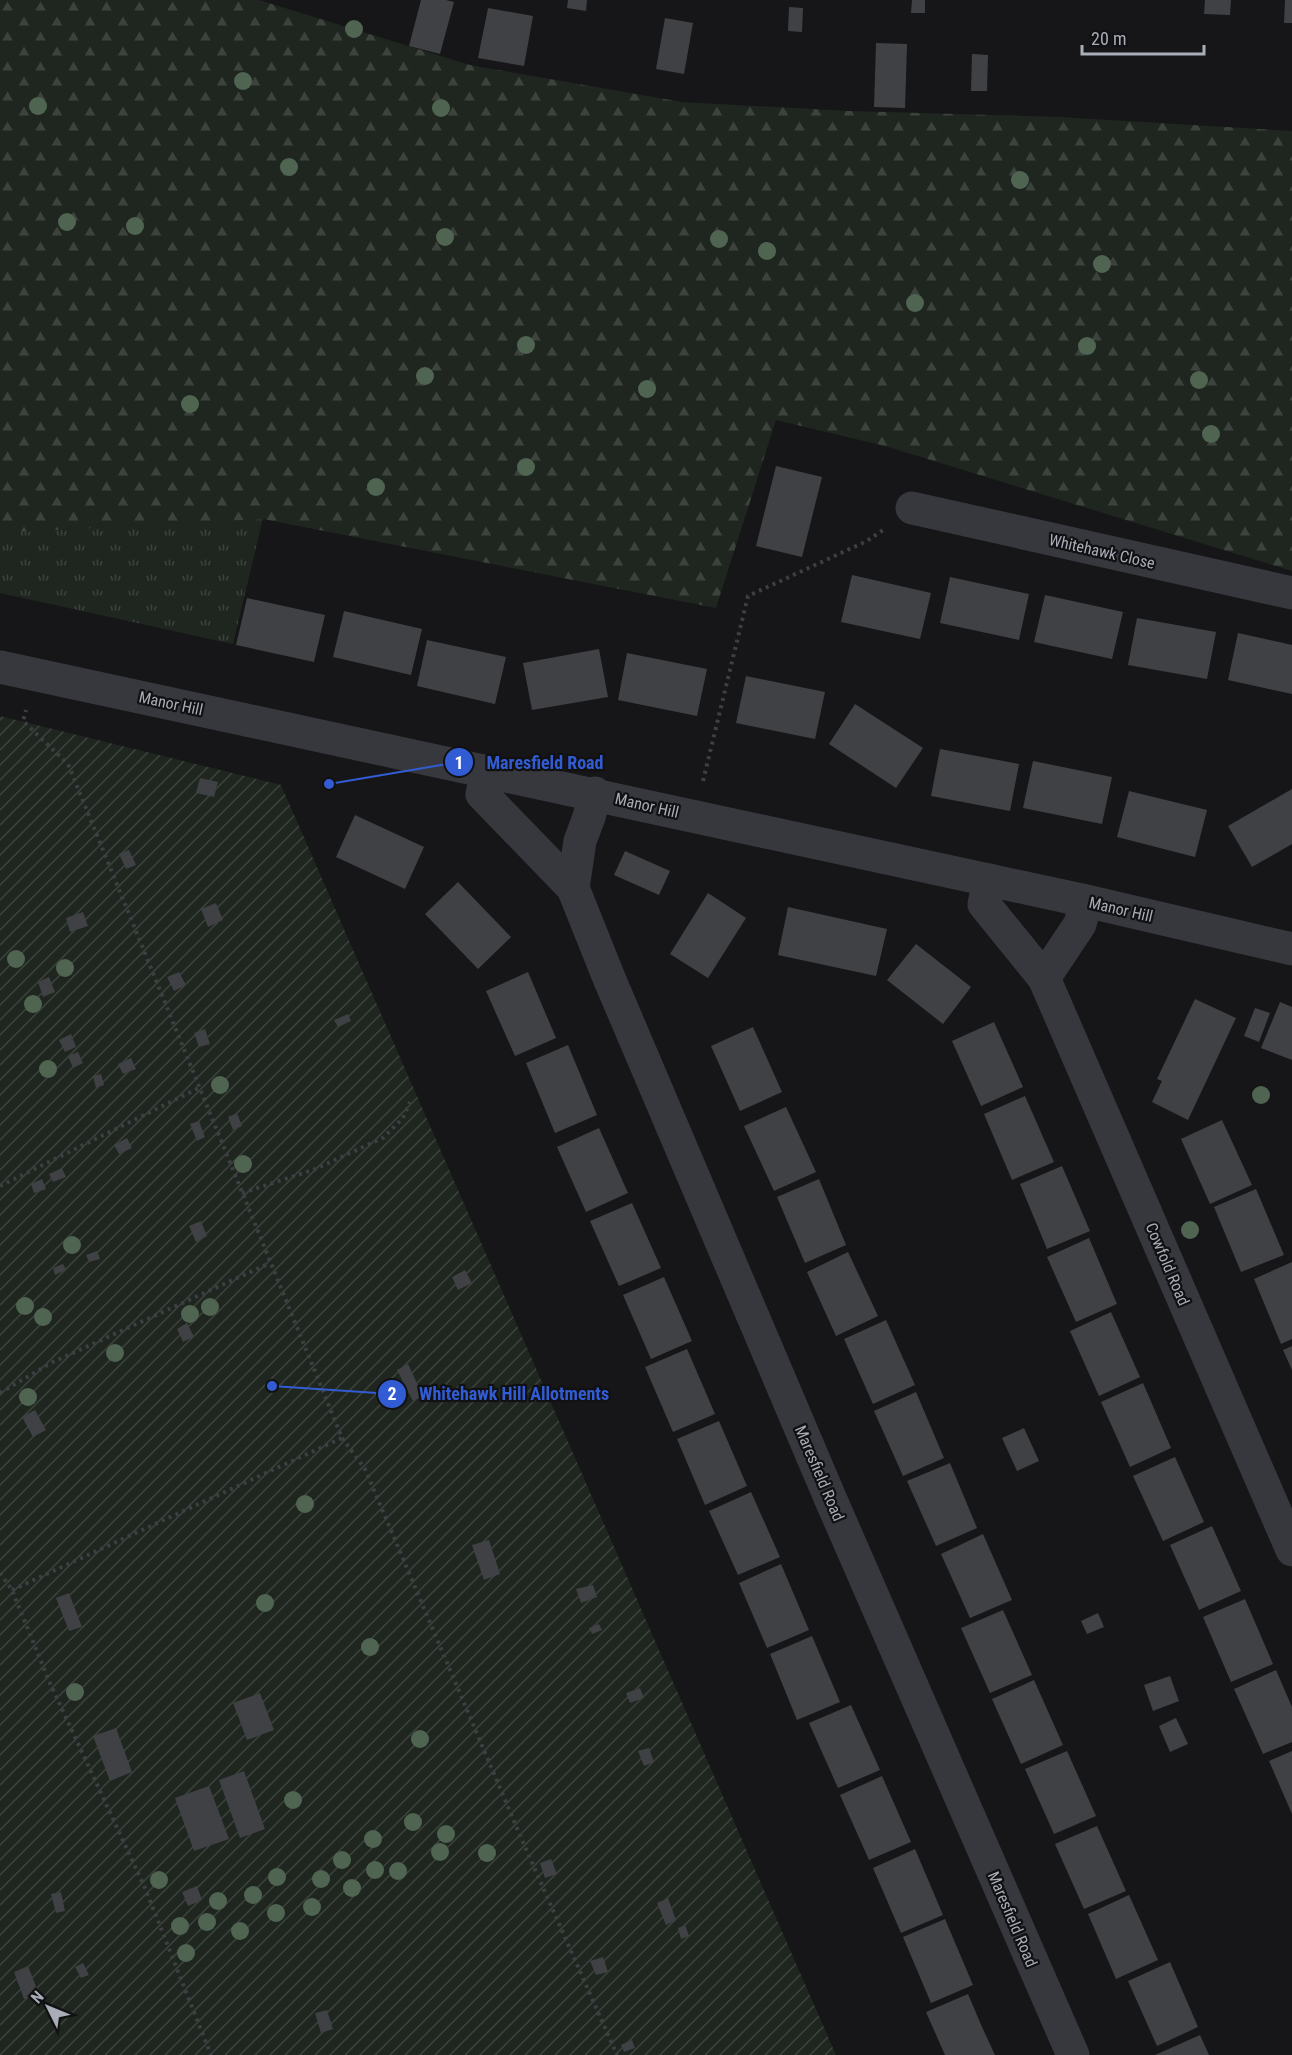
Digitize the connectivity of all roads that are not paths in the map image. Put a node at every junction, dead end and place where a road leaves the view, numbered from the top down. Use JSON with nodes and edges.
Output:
{"nodes":[{"id":1,"x":912,"y":508,"type":"road end"},
{"id":2,"x":1292,"y":593,"type":"edge"},
{"id":3,"x":0,"y":667,"type":"edge"},
{"id":4,"x":487,"y":771,"type":"junction"},
{"id":5,"x":595,"y":793,"type":"junction"},
{"id":6,"x":989,"y":880,"type":"junction"},
{"id":7,"x":573,"y":888,"type":"junction"},
{"id":8,"x":1086,"y":901,"type":"junction"},
{"id":9,"x":1292,"y":949,"type":"edge"},
{"id":10,"x":1044,"y":978,"type":"junction"},
{"id":11,"x":1292,"y":1550,"type":"edge"},
{"id":12,"x":1072,"y":2055,"type":"edge"}],
"edges":[{"from":1,"to":2,"type":"street","name":"Whitehawk Close"},
{"from":3,"to":4,"type":"street","name":"Manor Hill"},
{"from":4,"to":5,"type":"street","name":"Manor Hill"},
{"from":4,"to":7,"type":"street","name":"Maresfield Road"},
{"from":5,"to":6,"type":"street","name":"Manor Hill"},
{"from":5,"to":7,"type":"street"},
{"from":6,"to":8,"type":"street","name":"Manor Hill"},
{"from":6,"to":10,"type":"street","name":"Cowfold Road"},
{"from":7,"to":12,"type":"street","name":"Maresfield Road"},
{"from":8,"to":9,"type":"street","name":"Manor Hill"},
{"from":8,"to":10,"type":"street"},
{"from":10,"to":11,"type":"street","name":"Cowfold Road"}]}
